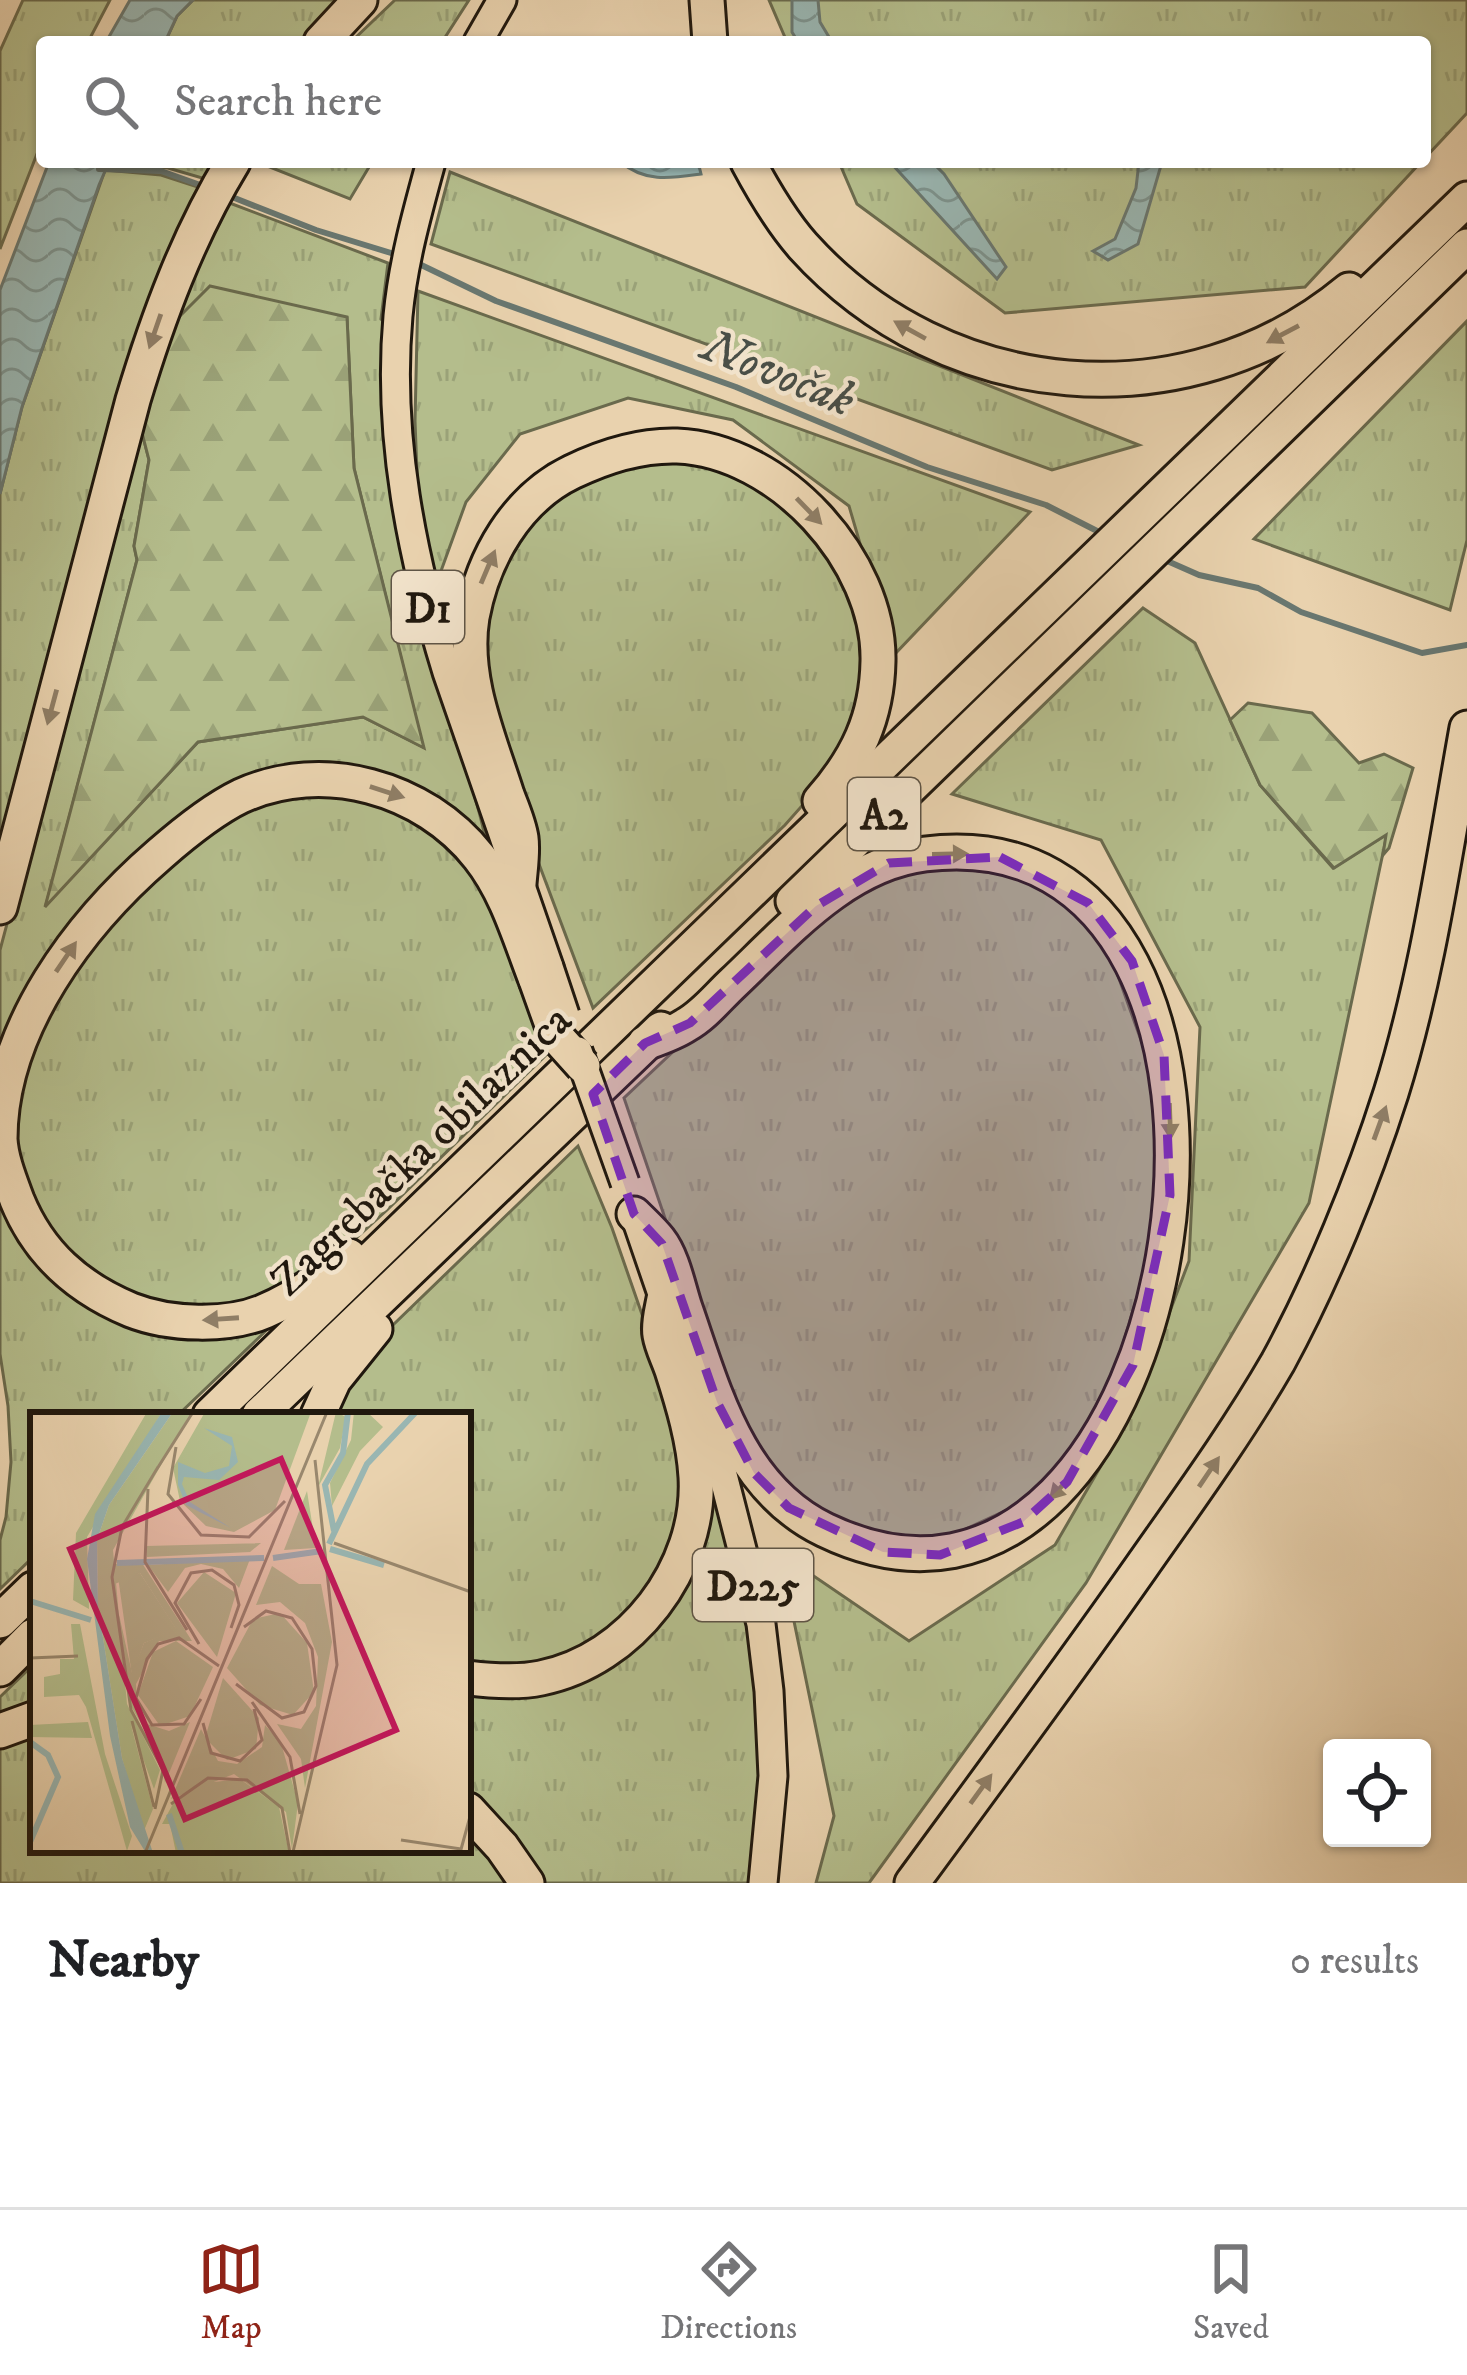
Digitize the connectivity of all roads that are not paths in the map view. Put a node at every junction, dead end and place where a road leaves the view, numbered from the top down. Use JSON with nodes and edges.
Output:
{"nodes":[{"id":1,"x":360,"y":0,"type":"edge"},
{"id":2,"x":502,"y":0,"type":"edge"},
{"id":3,"x":707,"y":0,"type":"edge"},
{"id":4,"x":327,"y":36,"type":"edge"},
{"id":5,"x":481,"y":36,"type":"edge"},
{"id":6,"x":710,"y":36,"type":"edge"},
{"id":7,"x":229,"y":168,"type":"edge"},
{"id":8,"x":429,"y":168,"type":"edge"},
{"id":9,"x":751,"y":168,"type":"edge"},
{"id":10,"x":1467,"y":176,"type":"edge"},
{"id":11,"x":1467,"y":199,"type":"edge"},
{"id":12,"x":1467,"y":246,"type":"edge"},
{"id":13,"x":1467,"y":728,"type":"edge"},
{"id":14,"x":519,"y":884,"type":"junction"},
{"id":15,"x":0,"y":907,"type":"edge"},
{"id":16,"x":692,"y":948,"type":"junction"},
{"id":17,"x":543,"y":974,"type":"junction"},
{"id":18,"x":645,"y":1043,"type":"junction"},
{"id":19,"x":583,"y":1066,"type":"joint"},
{"id":20,"x":489,"y":1145,"type":"junction"},
{"id":21,"x":499,"y":1184,"type":"junction"},
{"id":22,"x":630,"y":1198,"type":"junction"},
{"id":23,"x":664,"y":1299,"type":"junction"},
{"id":24,"x":213,"y":1412,"type":"edge"},
{"id":25,"x":262,"y":1412,"type":"edge"},
{"id":26,"x":319,"y":1412,"type":"edge"},
{"id":27,"x":30,"y":1592,"type":"edge"},
{"id":28,"x":0,"y":1622,"type":"edge"},
{"id":29,"x":30,"y":1639,"type":"edge"},
{"id":30,"x":0,"y":1669,"type":"edge"},
{"id":31,"x":471,"y":1678,"type":"edge"},
{"id":32,"x":30,"y":1720,"type":"edge"},
{"id":33,"x":0,"y":1731,"type":"edge"},
{"id":34,"x":471,"y":1813,"type":"edge"},
{"id":35,"x":527,"y":1883,"type":"edge"},
{"id":36,"x":763,"y":1883,"type":"edge"},
{"id":37,"x":912,"y":1883,"type":"edge"}],
"edges":[{"from":1,"to":4,"type":"highway"},
{"from":2,"to":5,"type":"main road"},
{"from":3,"to":6,"type":"highway"},
{"from":7,"to":15,"type":"highway","one_way":true},
{"from":8,"to":14,"type":"main road","number":"D1"},
{"from":10,"to":9,"type":"highway","one_way":true},
{"from":11,"to":16,"type":"highway","number":"A2"},
{"from":12,"to":18,"type":"highway","number":"A2"},
{"from":37,"to":13,"type":"highway","one_way":true},
{"from":14,"to":16,"type":"highway","one_way":true},
{"from":14,"to":17,"type":"main road","number":"D1"},
{"from":16,"to":20,"type":"highway","name":"Zagrebačka obilaznica","number":"A2"},
{"from":17,"to":19,"type":"highway","bridge":true},
{"from":20,"to":17,"type":"highway","one_way":true},
{"from":18,"to":21,"type":"highway","name":"Zagrebačka obilaznica","number":"A2"},
{"from":18,"to":22,"type":"highway","one_way":true},
{"from":19,"to":22,"type":"main road","bridge":true},
{"from":20,"to":24,"type":"highway","name":"Zagrebačka obilaznica","number":"A2"},
{"from":21,"to":25,"type":"highway","name":"Zagrebačka obilaznica","number":"A2"},
{"from":21,"to":26,"type":"highway"},
{"from":22,"to":23,"type":"main road","number":"D225"},
{"from":23,"to":31,"type":"highway"},
{"from":23,"to":36,"type":"main road","number":"D225"},
{"from":27,"to":28,"type":"highway"},
{"from":29,"to":30,"type":"highway"},
{"from":32,"to":33,"type":"highway"},
{"from":34,"to":35,"type":"highway"}]}
